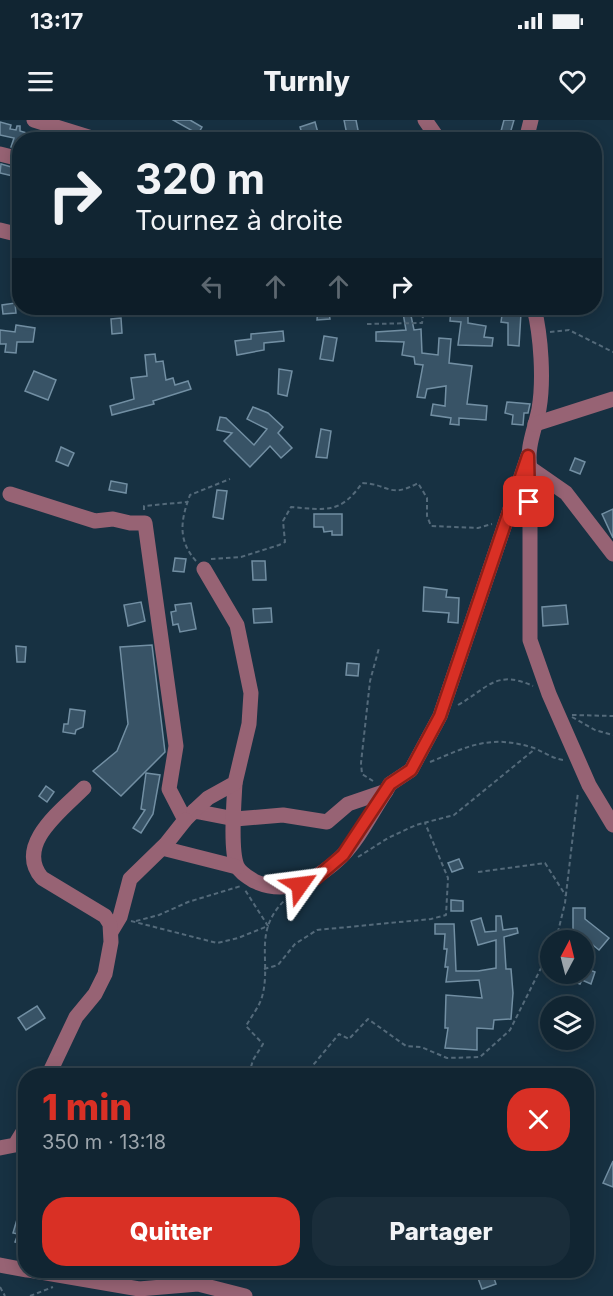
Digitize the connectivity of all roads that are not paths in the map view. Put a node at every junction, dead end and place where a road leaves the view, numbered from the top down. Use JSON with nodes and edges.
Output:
{"nodes":[{"id":1,"x":34,"y":120,"type":"edge"},
{"id":2,"x":72,"y":132,"type":"edge"},
{"id":3,"x":535,"y":315,"type":"edge"},
{"id":4,"x":613,"y":399,"type":"edge"},
{"id":5,"x":535,"y":424,"type":"junction"},
{"id":6,"x":529,"y":462,"type":"junction"},
{"id":7,"x":10,"y":494,"type":"dead end"},
{"id":8,"x":613,"y":554,"type":"edge"},
{"id":9,"x":200,"y":565,"type":"road end"},
{"id":10,"x":235,"y":783,"type":"junction"},
{"id":11,"x":84,"y":788,"type":"dead end"},
{"id":12,"x":388,"y":788,"type":"junction"},
{"id":13,"x":189,"y":816,"type":"junction"},
{"id":14,"x":235,"y":819,"type":"junction"},
{"id":15,"x":613,"y":825,"type":"edge"},
{"id":16,"x":162,"y":848,"type":"junction"},
{"id":17,"x":237,"y":867,"type":"junction"},
{"id":18,"x":111,"y":932,"type":"junction"},
{"id":19,"x":52,"y":1068,"type":"edge"},
{"id":20,"x":18,"y":1139,"type":"edge"},
{"id":21,"x":0,"y":1148,"type":"edge"},
{"id":22,"x":0,"y":1265,"type":"edge"},
{"id":23,"x":18,"y":1268,"type":"edge"},
{"id":24,"x":66,"y":1278,"type":"edge"},
{"id":25,"x":139,"y":1293,"type":"edge"},
{"id":26,"x":244,"y":1296,"type":"edge"}],
"edges":[{"from":1,"to":2,"type":"street"},
{"from":3,"to":5,"type":"street"},
{"from":4,"to":5,"type":"street"},
{"from":5,"to":6,"type":"street"},
{"from":6,"to":8,"type":"street"},
{"from":6,"to":12,"type":"street"},
{"from":6,"to":15,"type":"street"},
{"from":7,"to":13,"type":"street"},
{"from":9,"to":10,"type":"street"},
{"from":10,"to":13,"type":"street"},
{"from":10,"to":14,"type":"street"},
{"from":11,"to":18,"type":"street"},
{"from":12,"to":14,"type":"street"},
{"from":12,"to":17,"type":"street"},
{"from":13,"to":14,"type":"street"},
{"from":13,"to":16,"type":"street"},
{"from":14,"to":17,"type":"street"},
{"from":16,"to":17,"type":"street"},
{"from":16,"to":18,"type":"street"},
{"from":18,"to":19,"type":"street"},
{"from":20,"to":21,"type":"street"},
{"from":22,"to":23,"type":"street"},
{"from":24,"to":25,"type":"street"},
{"from":25,"to":26,"type":"street"}]}
